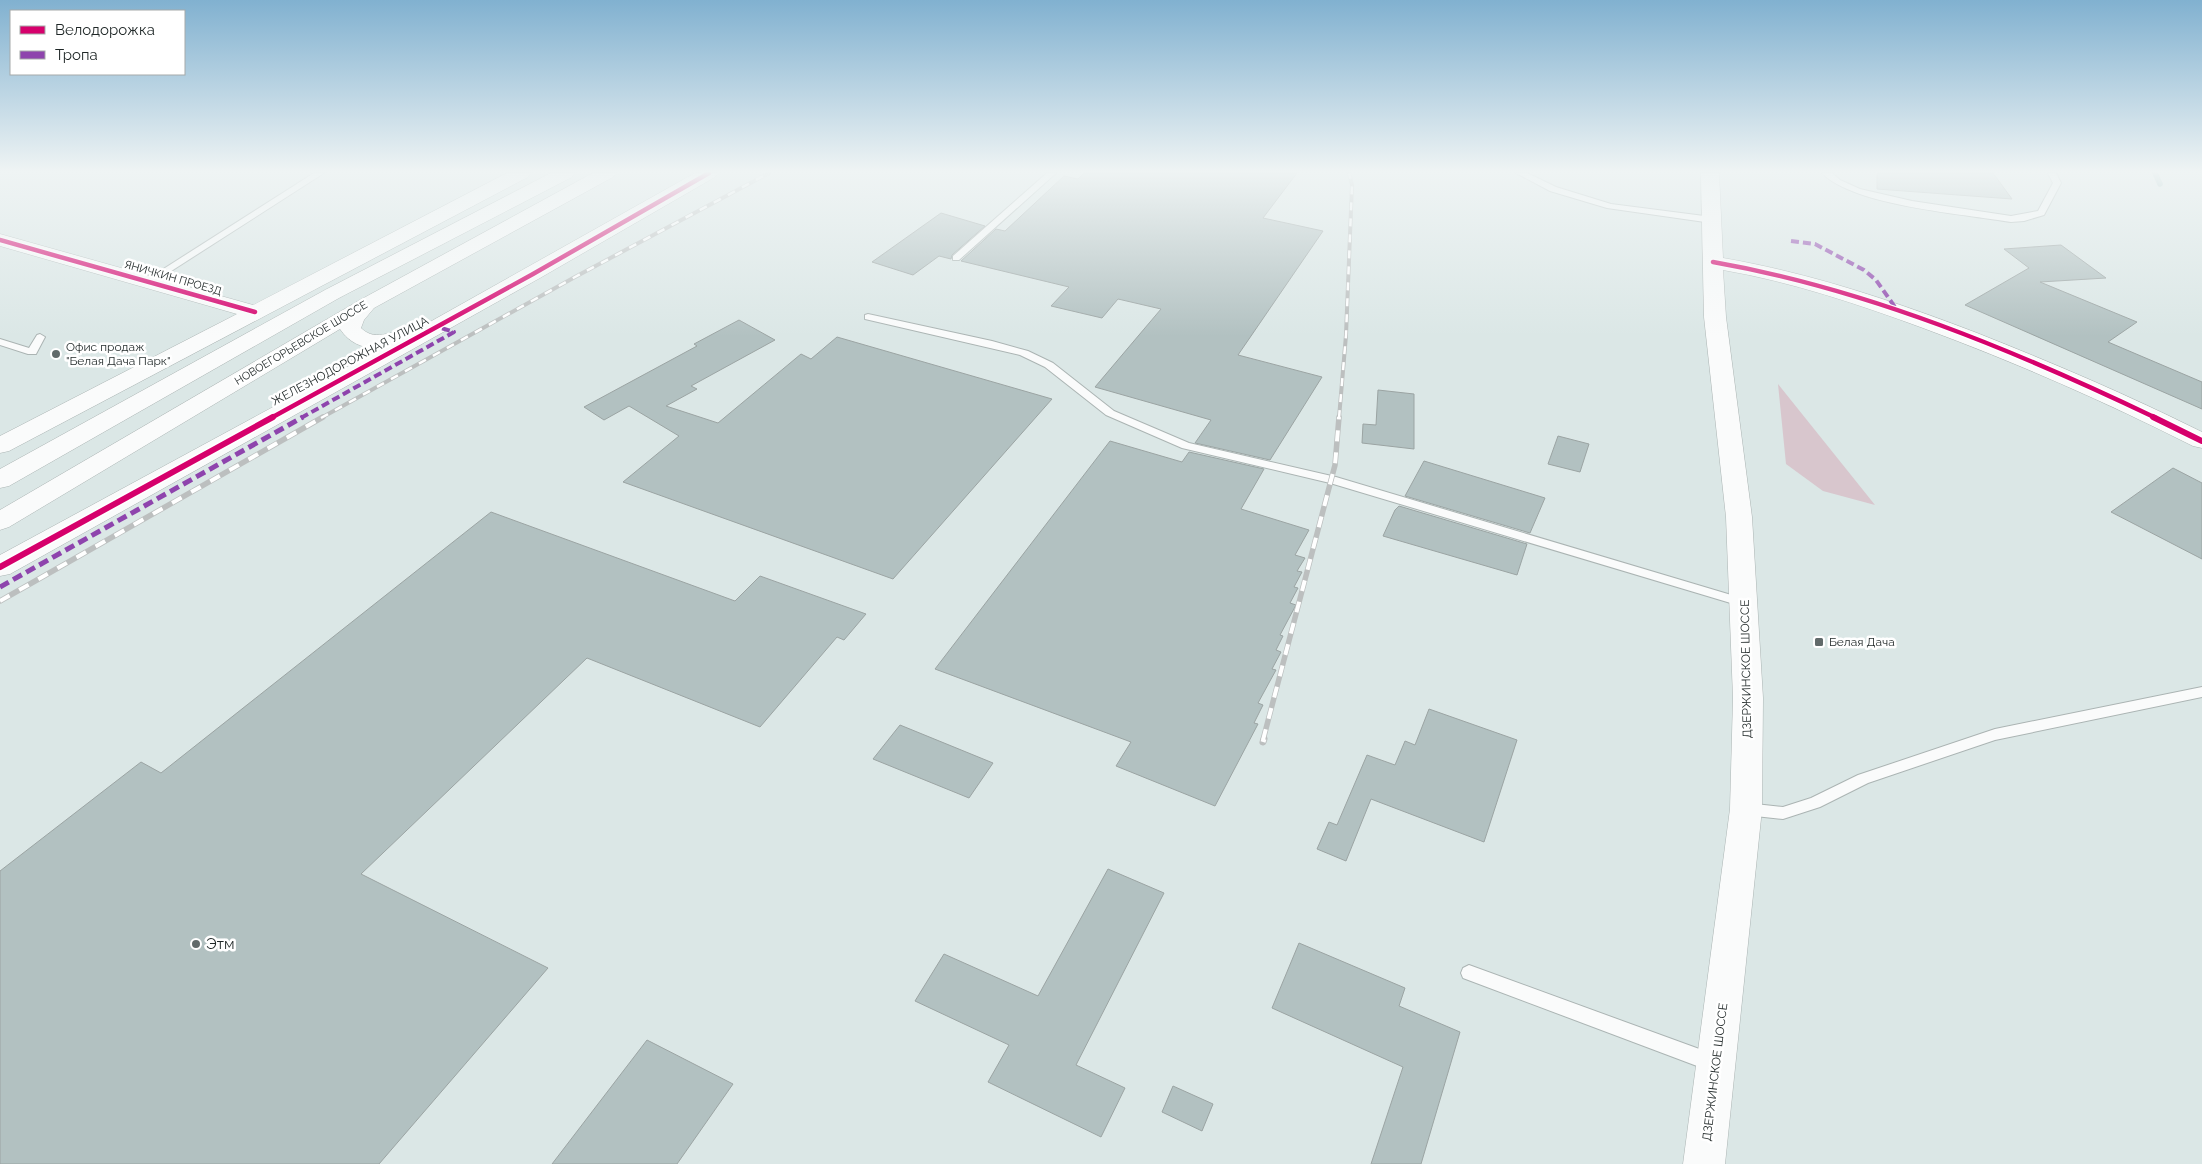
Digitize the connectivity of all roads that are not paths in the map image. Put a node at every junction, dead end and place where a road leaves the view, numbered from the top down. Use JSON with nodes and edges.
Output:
{"nodes":[{"id":1,"x":234,"y":227,"type":"edge"},
{"id":2,"x":418,"y":227,"type":"edge"},
{"id":3,"x":461,"y":227,"type":"edge"},
{"id":4,"x":507,"y":227,"type":"edge"},
{"id":5,"x":617,"y":227,"type":"edge"},
{"id":6,"x":989,"y":227,"type":"edge"},
{"id":7,"x":1712,"y":227,"type":"edge"},
{"id":8,"x":0,"y":240,"type":"edge"},
{"id":9,"x":956,"y":258,"type":"dead end"},
{"id":10,"x":1713,"y":262,"type":"junction"},
{"id":11,"x":148,"y":282,"type":"junction"},
{"id":12,"x":367,"y":304,"type":"junction"},
{"id":13,"x":255,"y":312,"type":"junction"},
{"id":14,"x":868,"y":317,"type":"dead end"},
{"id":15,"x":437,"y":326,"type":"junction"},
{"id":16,"x":40,"y":338,"type":"dead end"},
{"id":17,"x":0,"y":342,"type":"edge"},
{"id":18,"x":2202,"y":441,"type":"edge"},
{"id":19,"x":0,"y":446,"type":"edge"},
{"id":20,"x":0,"y":480,"type":"edge"},
{"id":21,"x":0,"y":521,"type":"edge"},
{"id":22,"x":0,"y":567,"type":"edge"},
{"id":23,"x":1744,"y":603,"type":"junction"},
{"id":24,"x":2202,"y":692,"type":"edge"},
{"id":25,"x":1746,"y":810,"type":"junction"},
{"id":26,"x":1469,"y":972,"type":"dead end"},
{"id":27,"x":1716,"y":1064,"type":"junction"},
{"id":28,"x":1704,"y":1164,"type":"edge"}],
"edges":[{"from":1,"to":11,"type":"lane"},
{"from":2,"to":13,"type":"main road"},
{"from":3,"to":20,"type":"main road","name":"НОВОЕГОРЬЕВСКОЕ ШОССЕ"},
{"from":4,"to":12,"type":"main road","name":"НОВОЕГОРЬЕВСКОЕ ШОССЕ"},
{"from":5,"to":15,"type":"main road","name":"ЖЕЛЕЗНОДОРОЖНАЯ УЛИЦА"},
{"from":6,"to":9,"type":"lane"},
{"from":7,"to":10,"type":"main road","name":"ДЗЕРЖИНСКОЕ ШОССЕ"},
{"from":8,"to":11,"type":"main road","name":"ЯНИЧКИН ПРОЕЗД"},
{"from":10,"to":18,"type":"main road"},
{"from":10,"to":23,"type":"main road","name":"ДЗЕРЖИНСКОЕ ШОССЕ"},
{"from":11,"to":13,"type":"main road","name":"ЯНИЧКИН ПРОЕЗД"},
{"from":12,"to":15,"type":"main road"},
{"from":12,"to":21,"type":"main road","name":"НОВОЕГОРЬЕВСКОЕ ШОССЕ"},
{"from":13,"to":19,"type":"main road"},
{"from":14,"to":23,"type":"lane"},
{"from":15,"to":22,"type":"main road","name":"ЖЕЛЕЗНОДОРОЖНАЯ УЛИЦА"},
{"from":16,"to":17,"type":"lane"},
{"from":23,"to":25,"type":"main road","name":"ДЗЕРЖИНСКОЕ ШОССЕ"},
{"from":24,"to":25,"type":"lane"},
{"from":25,"to":27,"type":"main road","name":"ДЗЕРЖИНСКОЕ ШОССЕ"},
{"from":26,"to":27,"type":"lane"},
{"from":27,"to":28,"type":"main road","name":"ДЗЕРЖИНСКОЕ ШОССЕ"}]}
